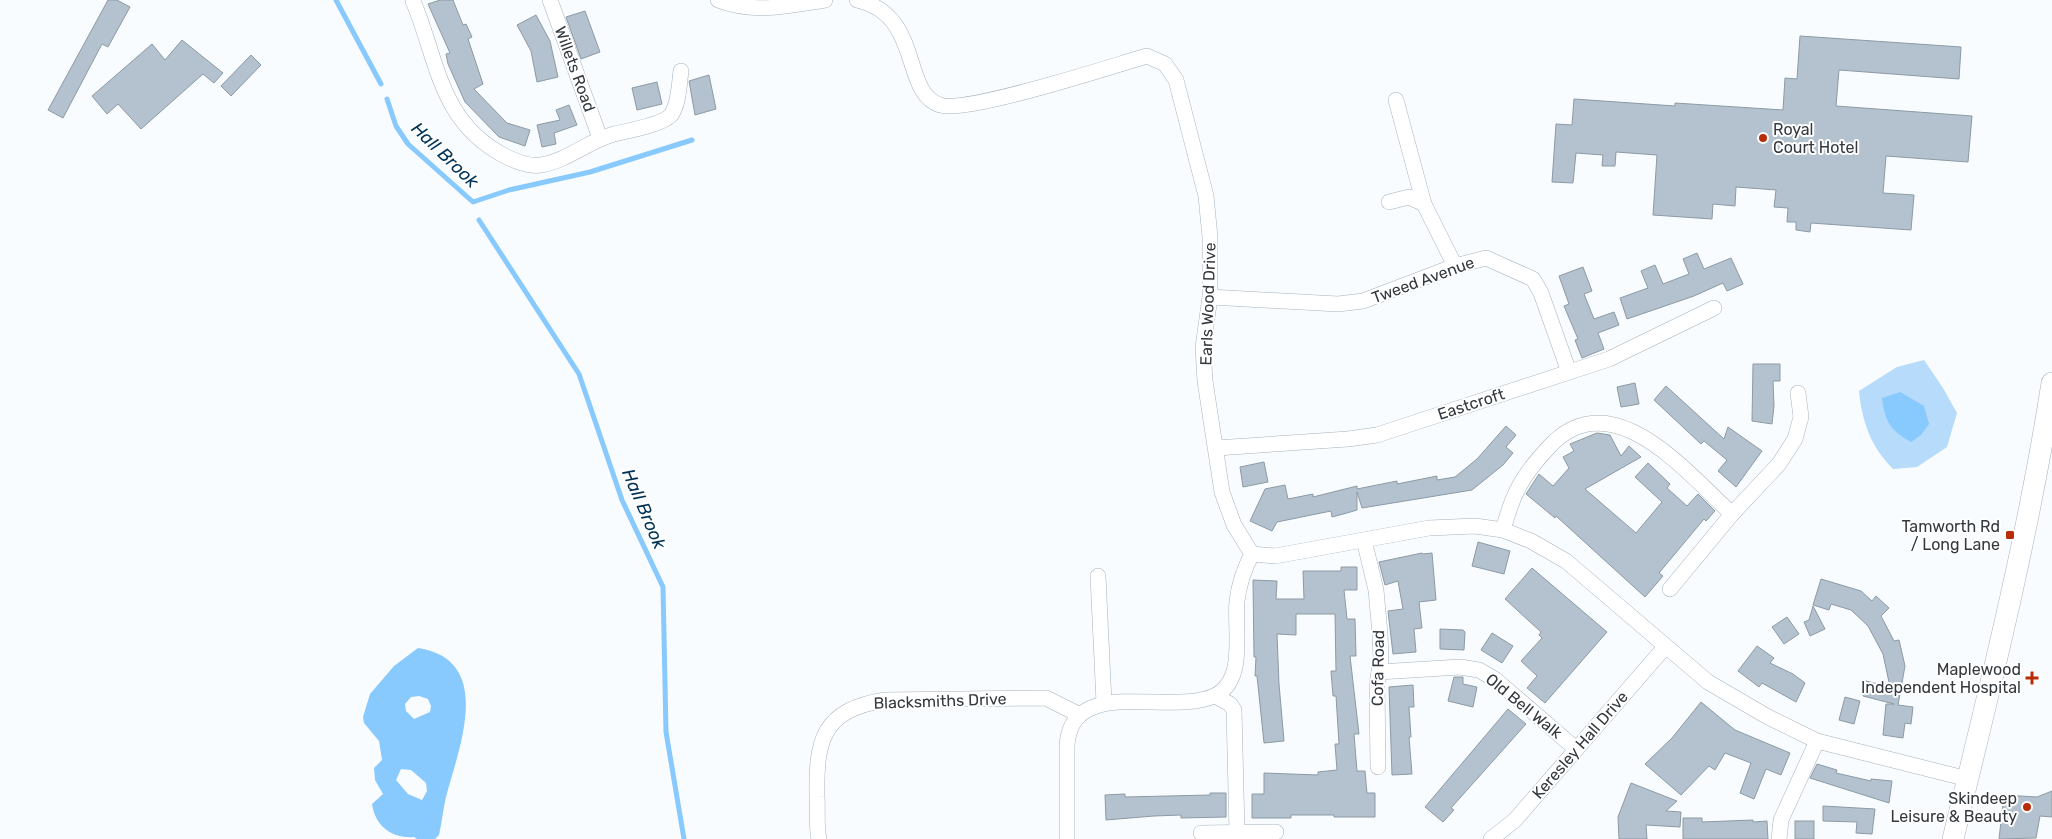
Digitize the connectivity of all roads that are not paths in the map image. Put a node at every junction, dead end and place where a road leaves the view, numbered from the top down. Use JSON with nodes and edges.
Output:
{"nodes":[{"id":1,"x":413,"y":0,"type":"edge"},
{"id":2,"x":550,"y":0,"type":"edge"},
{"id":3,"x":718,"y":0,"type":"edge"},
{"id":4,"x":825,"y":0,"type":"edge"},
{"id":5,"x":857,"y":0,"type":"edge"},
{"id":6,"x":681,"y":71,"type":"dead end"},
{"id":7,"x":1396,"y":100,"type":"dead end"},
{"id":8,"x":600,"y":138,"type":"junction"},
{"id":9,"x":1389,"y":202,"type":"dead end"},
{"id":10,"x":1424,"y":204,"type":"junction"},
{"id":11,"x":1455,"y":266,"type":"junction"},
{"id":12,"x":1210,"y":298,"type":"junction"},
{"id":13,"x":1714,"y":308,"type":"dead end"},
{"id":14,"x":1569,"y":372,"type":"junction"},
{"id":15,"x":2052,"y":383,"type":"edge"},
{"id":16,"x":1798,"y":393,"type":"dead end"},
{"id":17,"x":1216,"y":448,"type":"junction"},
{"id":18,"x":1732,"y":514,"type":"junction"},
{"id":19,"x":1503,"y":530,"type":"junction"},
{"id":20,"x":1364,"y":540,"type":"junction"},
{"id":21,"x":1252,"y":554,"type":"junction"},
{"id":22,"x":1098,"y":576,"type":"dead end"},
{"id":23,"x":1670,"y":589,"type":"dead end"},
{"id":24,"x":1665,"y":647,"type":"junction"},
{"id":25,"x":1380,"y":672,"type":"junction"},
{"id":26,"x":1215,"y":696,"type":"junction"},
{"id":27,"x":1104,"y":702,"type":"junction"},
{"id":28,"x":1080,"y":715,"type":"junction"},
{"id":29,"x":1817,"y":741,"type":"junction"},
{"id":30,"x":1576,"y":749,"type":"junction"},
{"id":31,"x":1378,"y":767,"type":"dead end"},
{"id":32,"x":1968,"y":779,"type":"junction"},
{"id":33,"x":1237,"y":832,"type":"junction"},
{"id":34,"x":1276,"y":832,"type":"dead end"},
{"id":35,"x":1201,"y":833,"type":"dead end"},
{"id":36,"x":819,"y":839,"type":"edge"},
{"id":37,"x":1067,"y":839,"type":"edge"},
{"id":38,"x":1491,"y":839,"type":"edge"},
{"id":39,"x":1779,"y":839,"type":"edge"},
{"id":40,"x":1953,"y":839,"type":"edge"}],
"edges":[{"from":1,"to":8,"type":"street"},
{"from":2,"to":8,"type":"street","name":"Willets Road"},
{"from":3,"to":4,"type":"street"},
{"from":5,"to":12,"type":"street","name":"Earls Wood Drive"},
{"from":6,"to":8,"type":"street"},
{"from":7,"to":10,"type":"street"},
{"from":9,"to":10,"type":"street"},
{"from":10,"to":11,"type":"street"},
{"from":11,"to":12,"type":"street","name":"Tweed Avenue"},
{"from":11,"to":14,"type":"street","name":"Tweed Avenue"},
{"from":12,"to":17,"type":"street","name":"Earls Wood Drive"},
{"from":13,"to":14,"type":"street","name":"Eastcroft"},
{"from":14,"to":17,"type":"street","name":"Eastcroft"},
{"from":15,"to":32,"type":"main road"},
{"from":16,"to":18,"type":"street"},
{"from":17,"to":21,"type":"street","name":"Earls Wood Drive"},
{"from":18,"to":19,"type":"street"},
{"from":18,"to":23,"type":"street"},
{"from":19,"to":20,"type":"street"},
{"from":19,"to":24,"type":"street"},
{"from":20,"to":21,"type":"street"},
{"from":20,"to":25,"type":"street","name":"Cofa Road"},
{"from":21,"to":26,"type":"street"},
{"from":22,"to":27,"type":"street"},
{"from":24,"to":29,"type":"street"},
{"from":24,"to":30,"type":"street","name":"Keresley Hall Drive"},
{"from":25,"to":30,"type":"street","name":"Old Bell Walk"},
{"from":25,"to":31,"type":"street","name":"Cofa Road"},
{"from":26,"to":27,"type":"street"},
{"from":26,"to":33,"type":"street"},
{"from":27,"to":28,"type":"street"},
{"from":28,"to":36,"type":"street","name":"Blacksmiths Drive"},
{"from":28,"to":37,"type":"street"},
{"from":29,"to":32,"type":"street"},
{"from":29,"to":39,"type":"street"},
{"from":30,"to":38,"type":"street","name":"Keresley Hall Drive"},
{"from":32,"to":40,"type":"main road"},
{"from":33,"to":34,"type":"street"},
{"from":33,"to":35,"type":"street"}]}
